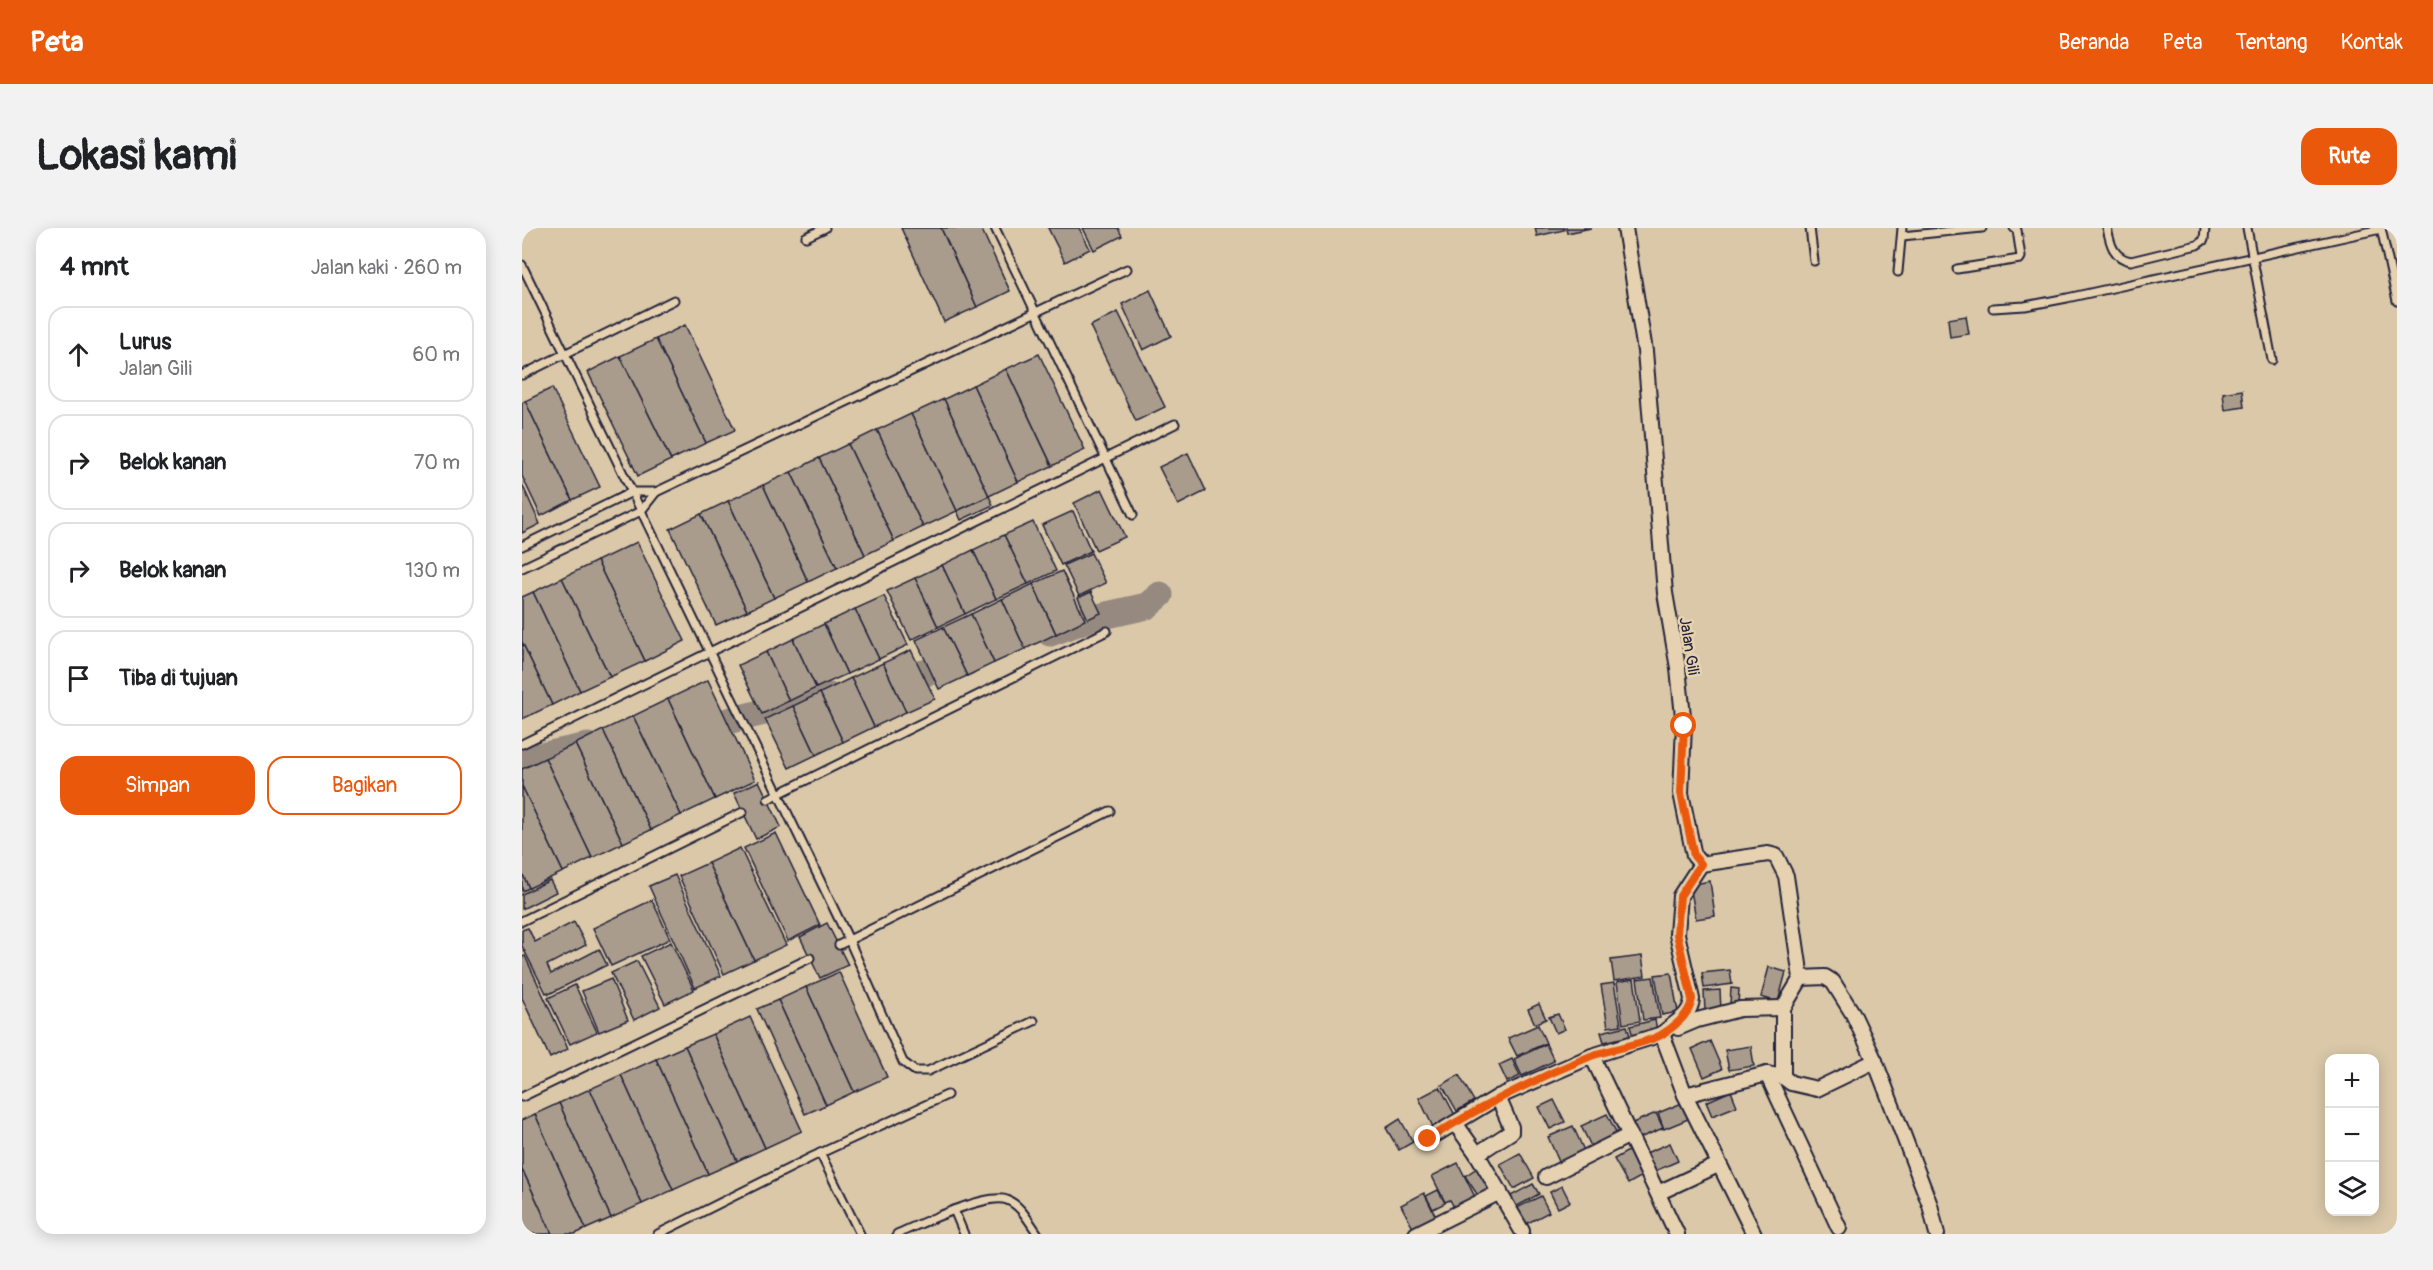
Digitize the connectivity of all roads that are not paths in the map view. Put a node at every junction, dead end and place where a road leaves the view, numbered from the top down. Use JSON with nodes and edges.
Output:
{"nodes":[{"id":1,"x":825,"y":228,"type":"edge"},
{"id":2,"x":995,"y":228,"type":"edge"},
{"id":3,"x":1625,"y":228,"type":"edge"},
{"id":4,"x":1810,"y":228,"type":"edge"},
{"id":5,"x":1982,"y":228,"type":"edge"},
{"id":6,"x":2014,"y":228,"type":"edge"},
{"id":7,"x":2107,"y":228,"type":"edge"},
{"id":8,"x":2205,"y":228,"type":"edge"},
{"id":9,"x":2247,"y":228,"type":"edge"},
{"id":10,"x":2381,"y":228,"type":"edge"},
{"id":11,"x":1902,"y":232,"type":"edge"},
{"id":12,"x":806,"y":237,"type":"dead end"},
{"id":13,"x":2253,"y":258,"type":"junction"},
{"id":14,"x":1814,"y":261,"type":"dead end"},
{"id":15,"x":522,"y":265,"type":"edge"},
{"id":16,"x":1127,"y":269,"type":"dead end"},
{"id":17,"x":1957,"y":269,"type":"dead end"},
{"id":18,"x":1898,"y":272,"type":"dead end"},
{"id":19,"x":674,"y":300,"type":"dead end"},
{"id":20,"x":2397,"y":302,"type":"edge"},
{"id":21,"x":1993,"y":308,"type":"dead end"},
{"id":22,"x":1036,"y":313,"type":"junction"},
{"id":23,"x":566,"y":354,"type":"junction"},
{"id":24,"x":2272,"y":360,"type":"dead end"},
{"id":25,"x":522,"y":375,"type":"edge"},
{"id":26,"x":1175,"y":424,"type":"dead end"},
{"id":27,"x":1106,"y":458,"type":"junction"},
{"id":28,"x":632,"y":492,"type":"junction"},
{"id":29,"x":656,"y":492,"type":"junction"},
{"id":30,"x":641,"y":511,"type":"junction"},
{"id":31,"x":1133,"y":515,"type":"dead end"},
{"id":32,"x":522,"y":546,"type":"edge"},
{"id":33,"x":522,"y":568,"type":"edge"},
{"id":34,"x":1107,"y":631,"type":"dead end"},
{"id":35,"x":709,"y":653,"type":"junction"},
{"id":36,"x":522,"y":744,"type":"edge"},
{"id":37,"x":778,"y":794,"type":"junction"},
{"id":38,"x":768,"y":799,"type":"dead end"},
{"id":39,"x":743,"y":812,"type":"dead end"},
{"id":40,"x":1110,"y":812,"type":"dead end"},
{"id":41,"x":1701,"y":864,"type":"junction"},
{"id":42,"x":522,"y":921,"type":"edge"},
{"id":43,"x":849,"y":940,"type":"junction"},
{"id":44,"x":838,"y":945,"type":"dead end"},
{"id":45,"x":810,"y":958,"type":"dead end"},
{"id":46,"x":1801,"y":978,"type":"junction"},
{"id":47,"x":1784,"y":1008,"type":"junction"},
{"id":48,"x":1034,"y":1021,"type":"dead end"},
{"id":49,"x":1662,"y":1034,"type":"junction"},
{"id":50,"x":1592,"y":1056,"type":"junction"},
{"id":51,"x":1875,"y":1061,"type":"junction"},
{"id":52,"x":1767,"y":1074,"type":"junction"},
{"id":53,"x":1783,"y":1077,"type":"junction"},
{"id":54,"x":947,"y":1095,"type":"dead end"},
{"id":55,"x":1685,"y":1095,"type":"junction"},
{"id":56,"x":522,"y":1097,"type":"edge"},
{"id":57,"x":1498,"y":1097,"type":"junction"},
{"id":58,"x":1455,"y":1122,"type":"junction"},
{"id":59,"x":1630,"y":1134,"type":"junction"},
{"id":60,"x":1428,"y":1139,"type":"dead end"},
{"id":61,"x":820,"y":1153,"type":"junction"},
{"id":62,"x":1477,"y":1154,"type":"junction"},
{"id":63,"x":1718,"y":1165,"type":"junction"},
{"id":64,"x":1546,"y":1177,"type":"dead end"},
{"id":65,"x":1500,"y":1192,"type":"junction"},
{"id":66,"x":1658,"y":1193,"type":"junction"},
{"id":67,"x":954,"y":1210,"type":"junction"},
{"id":68,"x":1839,"y":1228,"type":"dead end"},
{"id":69,"x":1522,"y":1231,"type":"dead end"},
{"id":70,"x":658,"y":1234,"type":"edge"},
{"id":71,"x":860,"y":1234,"type":"edge"},
{"id":72,"x":897,"y":1234,"type":"edge"},
{"id":73,"x":964,"y":1234,"type":"edge"},
{"id":74,"x":1038,"y":1234,"type":"edge"},
{"id":75,"x":1416,"y":1234,"type":"edge"},
{"id":76,"x":1677,"y":1234,"type":"edge"},
{"id":77,"x":1754,"y":1234,"type":"edge"},
{"id":78,"x":1936,"y":1234,"type":"edge"}],
"edges":[{"from":1,"to":12,"type":"lane"},
{"from":2,"to":22,"type":"lane"},
{"from":3,"to":41,"type":"street","name":"Jalan Gili"},
{"from":4,"to":14,"type":"lane"},
{"from":5,"to":11,"type":"lane"},
{"from":6,"to":17,"type":"lane"},
{"from":7,"to":8,"type":"lane"},
{"from":9,"to":13,"type":"lane"},
{"from":10,"to":13,"type":"lane"},
{"from":10,"to":20,"type":"lane"},
{"from":11,"to":18,"type":"lane"},
{"from":13,"to":21,"type":"lane"},
{"from":13,"to":24,"type":"lane"},
{"from":15,"to":23,"type":"lane"},
{"from":16,"to":22,"type":"lane"},
{"from":19,"to":23,"type":"lane"},
{"from":22,"to":27,"type":"lane"},
{"from":22,"to":29,"type":"lane"},
{"from":23,"to":25,"type":"lane"},
{"from":23,"to":28,"type":"lane"},
{"from":26,"to":27,"type":"lane"},
{"from":27,"to":31,"type":"lane"},
{"from":27,"to":35,"type":"lane"},
{"from":28,"to":29,"type":"lane"},
{"from":28,"to":30,"type":"lane"},
{"from":28,"to":32,"type":"lane"},
{"from":29,"to":30,"type":"lane"},
{"from":30,"to":33,"type":"lane"},
{"from":30,"to":35,"type":"lane"},
{"from":34,"to":37,"type":"lane"},
{"from":35,"to":36,"type":"lane"},
{"from":35,"to":37,"type":"lane"},
{"from":37,"to":38,"type":"lane"},
{"from":37,"to":43,"type":"lane"},
{"from":39,"to":42,"type":"lane"},
{"from":40,"to":43,"type":"lane"},
{"from":41,"to":46,"type":"street"},
{"from":41,"to":49,"type":"street"},
{"from":43,"to":44,"type":"lane"},
{"from":43,"to":48,"type":"lane"},
{"from":45,"to":56,"type":"lane"},
{"from":46,"to":47,"type":"street"},
{"from":46,"to":51,"type":"street"},
{"from":47,"to":49,"type":"street"},
{"from":47,"to":53,"type":"street"},
{"from":49,"to":50,"type":"street"},
{"from":49,"to":55,"type":"street"},
{"from":50,"to":57,"type":"street"},
{"from":50,"to":59,"type":"street"},
{"from":51,"to":53,"type":"street"},
{"from":51,"to":78,"type":"street"},
{"from":52,"to":53,"type":"street"},
{"from":52,"to":55,"type":"street"},
{"from":52,"to":68,"type":"street"},
{"from":54,"to":61,"type":"lane"},
{"from":55,"to":63,"type":"street"},
{"from":57,"to":58,"type":"street"},
{"from":57,"to":62,"type":"street"},
{"from":58,"to":60,"type":"street"},
{"from":58,"to":62,"type":"street"},
{"from":59,"to":64,"type":"street"},
{"from":59,"to":66,"type":"street"},
{"from":61,"to":70,"type":"lane"},
{"from":61,"to":71,"type":"lane"},
{"from":62,"to":65,"type":"street"},
{"from":63,"to":66,"type":"street"},
{"from":63,"to":77,"type":"street"},
{"from":65,"to":69,"type":"street"},
{"from":65,"to":75,"type":"street"},
{"from":66,"to":76,"type":"street"},
{"from":67,"to":72,"type":"lane"},
{"from":67,"to":73,"type":"lane"},
{"from":67,"to":74,"type":"lane"}]}
